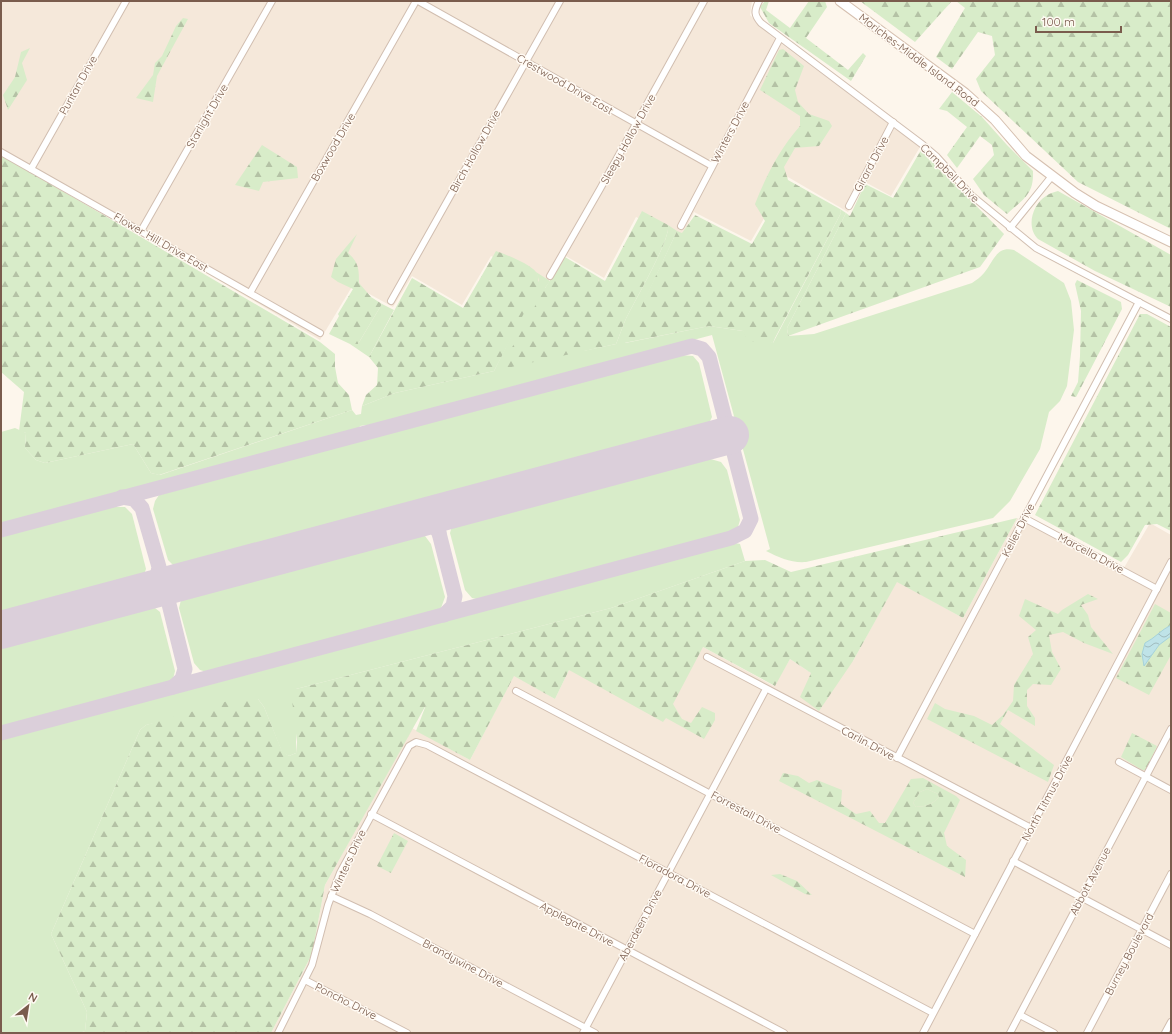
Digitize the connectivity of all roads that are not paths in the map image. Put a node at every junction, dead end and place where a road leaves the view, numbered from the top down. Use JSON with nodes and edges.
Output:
{"nodes":[{"id":1,"x":126,"y":1,"type":"edge"},
{"id":2,"x":272,"y":1,"type":"edge"},
{"id":3,"x":417,"y":1,"type":"edge"},
{"id":4,"x":560,"y":1,"type":"edge"},
{"id":5,"x":704,"y":1,"type":"edge"},
{"id":6,"x":759,"y":1,"type":"edge"},
{"id":7,"x":840,"y":1,"type":"edge"},
{"id":8,"x":780,"y":38,"type":"junction"},
{"id":9,"x":525,"y":61,"type":"junction"},
{"id":10,"x":893,"y":122,"type":"junction"},
{"id":11,"x":635,"y":124,"type":"junction"},
{"id":12,"x":1,"y":152,"type":"edge"},
{"id":13,"x":712,"y":166,"type":"junction"},
{"id":14,"x":31,"y":169,"type":"junction"},
{"id":15,"x":1052,"y":176,"type":"junction"},
{"id":16,"x":849,"y":206,"type":"dead end"},
{"id":17,"x":681,"y":226,"type":"dead end"},
{"id":18,"x":1010,"y":228,"type":"junction"},
{"id":19,"x":142,"y":230,"type":"junction"},
{"id":20,"x":1171,"y":242,"type":"edge"},
{"id":21,"x":550,"y":276,"type":"dead end"},
{"id":22,"x":250,"y":293,"type":"junction"},
{"id":23,"x":390,"y":301,"type":"dead end"},
{"id":24,"x":1139,"y":302,"type":"junction"},
{"id":25,"x":1171,"y":319,"type":"edge"},
{"id":26,"x":320,"y":333,"type":"dead end"},
{"id":27,"x":1024,"y":518,"type":"junction"},
{"id":28,"x":1171,"y":562,"type":"edge"},
{"id":29,"x":1157,"y":589,"type":"junction"},
{"id":30,"x":707,"y":657,"type":"dead end"},
{"id":31,"x":766,"y":689,"type":"junction"},
{"id":32,"x":516,"y":691,"type":"dead end"},
{"id":33,"x":1171,"y":729,"type":"edge"},
{"id":34,"x":416,"y":742,"type":"joint"},
{"id":35,"x":898,"y":758,"type":"junction"},
{"id":36,"x":1119,"y":762,"type":"dead end"},
{"id":37,"x":1146,"y":777,"type":"junction"},
{"id":38,"x":1171,"y":790,"type":"edge"},
{"id":39,"x":710,"y":794,"type":"junction"},
{"id":40,"x":371,"y":814,"type":"junction"},
{"id":41,"x":1031,"y":828,"type":"junction"},
{"id":42,"x":1013,"y":861,"type":"junction"},
{"id":43,"x":668,"y":872,"type":"junction"},
{"id":44,"x":1171,"y":874,"type":"edge"},
{"id":45,"x":331,"y":896,"type":"junction"},
{"id":46,"x":1082,"y":897,"type":"junction"},
{"id":47,"x":1141,"y":929,"type":"junction"},
{"id":48,"x":975,"y":934,"type":"junction"},
{"id":49,"x":1171,"y":945,"type":"edge"},
{"id":50,"x":626,"y":950,"type":"junction"},
{"id":51,"x":305,"y":980,"type":"junction"},
{"id":52,"x":933,"y":1013,"type":"junction"},
{"id":53,"x":1020,"y":1015,"type":"junction"},
{"id":54,"x":1171,"y":1022,"type":"edge"},
{"id":55,"x":584,"y":1031,"type":"edge"},
{"id":56,"x":278,"y":1033,"type":"edge"},
{"id":57,"x":407,"y":1033,"type":"edge"},
{"id":58,"x":595,"y":1033,"type":"edge"},
{"id":59,"x":784,"y":1033,"type":"edge"},
{"id":60,"x":923,"y":1033,"type":"edge"},
{"id":61,"x":1010,"y":1033,"type":"edge"},
{"id":62,"x":1054,"y":1033,"type":"edge"},
{"id":63,"x":1087,"y":1033,"type":"edge"},
{"id":64,"x":1165,"y":1033,"type":"edge"}],
"edges":[{"from":1,"to":14,"type":"street","name":"Puritan Drive"},
{"from":2,"to":19,"type":"street","name":"Starlight Drive"},
{"from":3,"to":9,"type":"street","name":"Crestwood Drive East"},
{"from":3,"to":22,"type":"street","name":"Boxwood Drive"},
{"from":4,"to":9,"type":"street","name":"Birch Hollow Drive"},
{"from":5,"to":11,"type":"street","name":"Sleepy Hollow Drive"},
{"from":6,"to":8,"type":"street","name":"Campbell Drive"},
{"from":7,"to":15,"type":"main road","name":"Moriches-Middle Island Road"},
{"from":8,"to":10,"type":"street","name":"Campbell Drive"},
{"from":8,"to":13,"type":"street","name":"Winters Drive"},
{"from":9,"to":11,"type":"street","name":"Crestwood Drive East"},
{"from":9,"to":23,"type":"street","name":"Birch Hollow Drive"},
{"from":10,"to":16,"type":"street","name":"Girard Drive"},
{"from":10,"to":18,"type":"street","name":"Campbell Drive"},
{"from":11,"to":13,"type":"street","name":"Crestwood Drive East"},
{"from":11,"to":21,"type":"street","name":"Sleepy Hollow Drive"},
{"from":12,"to":14,"type":"street","name":"Flower Hill Drive East"},
{"from":13,"to":17,"type":"street","name":"Winters Drive"},
{"from":14,"to":19,"type":"street","name":"Flower Hill Drive East"},
{"from":15,"to":18,"type":"street"},
{"from":15,"to":20,"type":"main road","name":"Moriches-Middle Island Road"},
{"from":18,"to":24,"type":"street","name":"Campbell Drive"},
{"from":19,"to":22,"type":"street","name":"Flower Hill Drive East"},
{"from":22,"to":26,"type":"street","name":"Flower Hill Drive East"},
{"from":24,"to":25,"type":"street","name":"Campbell Drive"},
{"from":24,"to":27,"type":"street","name":"Keller Drive"},
{"from":27,"to":29,"type":"street","name":"Marcella Drive"},
{"from":27,"to":35,"type":"street","name":"Keller Drive"},
{"from":28,"to":29,"type":"street","name":"North Titmus Drive"},
{"from":29,"to":41,"type":"street","name":"North Titmus Drive"},
{"from":30,"to":31,"type":"street","name":"Carlin Drive"},
{"from":31,"to":35,"type":"street","name":"Carlin Drive"},
{"from":31,"to":39,"type":"street","name":"Aberdeen Drive"},
{"from":32,"to":39,"type":"street","name":"Forrestall Drive"},
{"from":33,"to":37,"type":"street","name":"Abbott Avenue"},
{"from":34,"to":40,"type":"street","name":"Winters Drive"},
{"from":34,"to":43,"type":"street","name":"Floradora Drive"},
{"from":35,"to":41,"type":"street","name":"Carlin Drive"},
{"from":36,"to":37,"type":"street"},
{"from":37,"to":38,"type":"street"},
{"from":37,"to":46,"type":"street","name":"Abbott Avenue"},
{"from":39,"to":43,"type":"street","name":"Aberdeen Drive"},
{"from":39,"to":48,"type":"street","name":"Forrestall Drive"},
{"from":40,"to":45,"type":"street","name":"Winters Drive"},
{"from":40,"to":50,"type":"street","name":"Applegate Drive"},
{"from":41,"to":42,"type":"street","name":"North Titmus Drive"},
{"from":42,"to":46,"type":"street"},
{"from":42,"to":48,"type":"street","name":"North Titmus Drive"},
{"from":43,"to":50,"type":"street","name":"Aberdeen Drive"},
{"from":43,"to":52,"type":"street","name":"Floradora Drive"},
{"from":44,"to":47,"type":"street","name":"Burney Boulevard"},
{"from":45,"to":51,"type":"street","name":"Winters Drive"},
{"from":45,"to":55,"type":"street","name":"Brandywine Drive"},
{"from":46,"to":47,"type":"street"},
{"from":46,"to":53,"type":"street","name":"Abbott Avenue"},
{"from":47,"to":49,"type":"street"},
{"from":47,"to":63,"type":"street","name":"Burney Boulevard"},
{"from":48,"to":52,"type":"street","name":"North Titmus Drive"},
{"from":50,"to":55,"type":"street","name":"Aberdeen Drive"},
{"from":50,"to":59,"type":"street","name":"Applegate Drive"},
{"from":51,"to":56,"type":"street","name":"Winters Drive"},
{"from":51,"to":57,"type":"street","name":"Poncho Drive"},
{"from":52,"to":60,"type":"street","name":"North Titmus Drive"},
{"from":53,"to":61,"type":"street","name":"Abbott Avenue"},
{"from":53,"to":62,"type":"street"},
{"from":54,"to":64,"type":"street"},
{"from":55,"to":58,"type":"street","name":"Brandywine Drive"}]}
